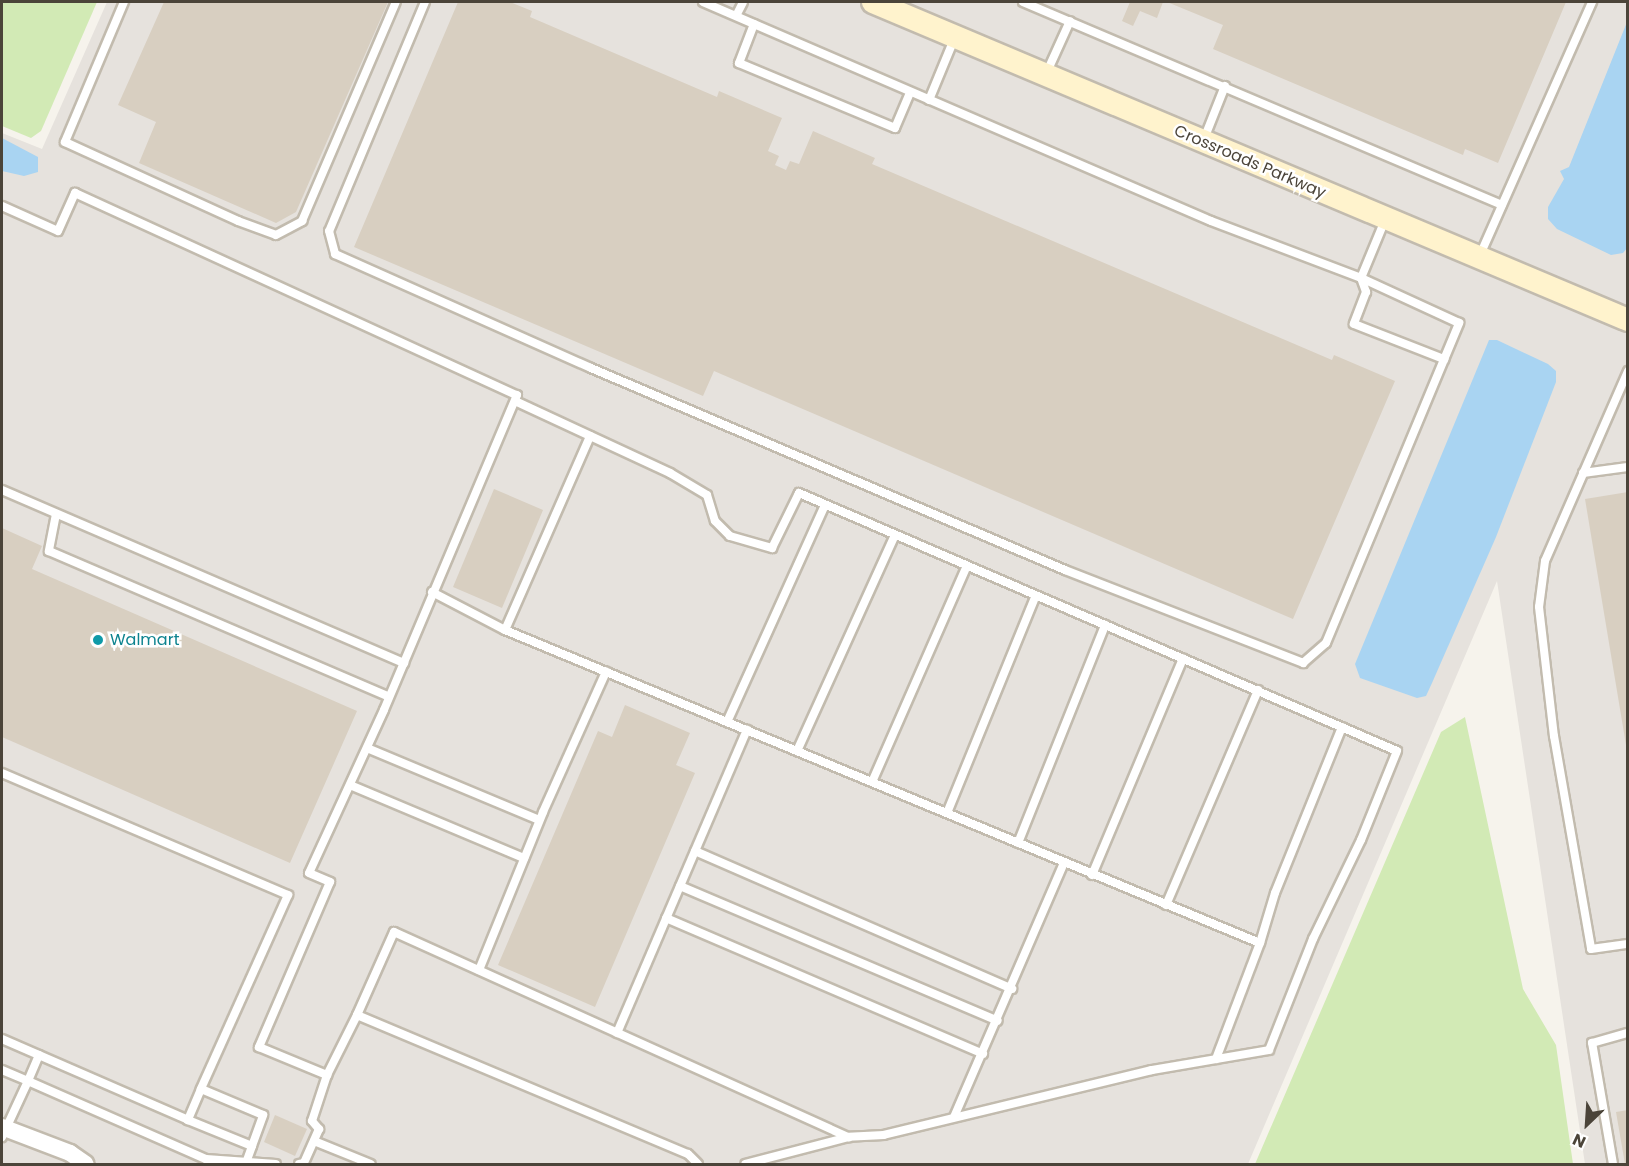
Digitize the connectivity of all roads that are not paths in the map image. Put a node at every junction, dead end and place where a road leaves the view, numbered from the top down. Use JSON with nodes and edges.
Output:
{"nodes":[{"id":1,"x":124,"y":2,"type":"edge"},
{"id":2,"x":396,"y":2,"type":"edge"},
{"id":3,"x":425,"y":2,"type":"edge"},
{"id":4,"x":704,"y":2,"type":"edge"},
{"id":5,"x":742,"y":2,"type":"edge"},
{"id":6,"x":873,"y":2,"type":"edge"},
{"id":7,"x":1023,"y":2,"type":"edge"},
{"id":8,"x":1592,"y":2,"type":"edge"},
{"id":9,"x":737,"y":14,"type":"junction"},
{"id":10,"x":1070,"y":21,"type":"junction"},
{"id":11,"x":754,"y":24,"type":"junction"},
{"id":12,"x":955,"y":37,"type":"junction"},
{"id":13,"x":1045,"y":75,"type":"junction"},
{"id":14,"x":1225,"y":86,"type":"junction"},
{"id":15,"x":910,"y":92,"type":"junction"},
{"id":16,"x":929,"y":100,"type":"junction"},
{"id":17,"x":1202,"y":142,"type":"junction"},
{"id":18,"x":1502,"y":205,"type":"junction"},
{"id":19,"x":2,"y":206,"type":"edge"},
{"id":20,"x":1385,"y":220,"type":"junction"},
{"id":21,"x":1479,"y":258,"type":"junction"},
{"id":22,"x":1362,"y":278,"type":"junction"},
{"id":23,"x":1628,"y":320,"type":"edge"},
{"id":24,"x":1444,"y":359,"type":"junction"},
{"id":25,"x":1628,"y":372,"type":"edge"},
{"id":26,"x":1623,"y":392,"type":"edge"},
{"id":27,"x":514,"y":401,"type":"junction"},
{"id":28,"x":590,"y":436,"type":"junction"},
{"id":29,"x":1628,"y":467,"type":"edge"},
{"id":30,"x":1583,"y":473,"type":"junction"},
{"id":31,"x":2,"y":490,"type":"edge"},
{"id":32,"x":825,"y":505,"type":"junction"},
{"id":33,"x":56,"y":514,"type":"junction"},
{"id":34,"x":895,"y":535,"type":"junction"},
{"id":35,"x":967,"y":566,"type":"junction"},
{"id":36,"x":432,"y":592,"type":"junction"},
{"id":37,"x":1036,"y":595,"type":"junction"},
{"id":38,"x":1105,"y":625,"type":"junction"},
{"id":39,"x":505,"y":630,"type":"junction"},
{"id":40,"x":1183,"y":658,"type":"junction"},
{"id":41,"x":404,"y":663,"type":"junction"},
{"id":42,"x":606,"y":672,"type":"junction"},
{"id":43,"x":1258,"y":690,"type":"junction"},
{"id":44,"x":389,"y":697,"type":"junction"},
{"id":45,"x":727,"y":722,"type":"junction"},
{"id":46,"x":1342,"y":727,"type":"junction"},
{"id":47,"x":747,"y":730,"type":"junction"},
{"id":48,"x":367,"y":748,"type":"junction"},
{"id":49,"x":797,"y":751,"type":"junction"},
{"id":50,"x":2,"y":773,"type":"edge"},
{"id":51,"x":872,"y":782,"type":"junction"},
{"id":52,"x":350,"y":785,"type":"junction"},
{"id":53,"x":947,"y":813,"type":"junction"},
{"id":54,"x":539,"y":820,"type":"junction"},
{"id":55,"x":1018,"y":843,"type":"junction"},
{"id":56,"x":695,"y":851,"type":"junction"},
{"id":57,"x":524,"y":858,"type":"junction"},
{"id":58,"x":1064,"y":863,"type":"junction"},
{"id":59,"x":1092,"y":875,"type":"junction"},
{"id":60,"x":680,"y":886,"type":"junction"},
{"id":61,"x":1166,"y":905,"type":"junction"},
{"id":62,"x":666,"y":918,"type":"junction"},
{"id":63,"x":1260,"y":943,"type":"junction"},
{"id":64,"x":1628,"y":944,"type":"edge"},
{"id":65,"x":479,"y":970,"type":"junction"},
{"id":66,"x":1012,"y":989,"type":"junction"},
{"id":67,"x":357,"y":1015,"type":"junction"},
{"id":68,"x":998,"y":1021,"type":"junction"},
{"id":69,"x":616,"y":1033,"type":"junction"},
{"id":70,"x":1628,"y":1033,"type":"edge"},
{"id":71,"x":2,"y":1039,"type":"edge"},
{"id":72,"x":983,"y":1054,"type":"junction"},
{"id":73,"x":39,"y":1055,"type":"junction"},
{"id":74,"x":1216,"y":1059,"type":"junction"},
{"id":75,"x":2,"y":1070,"type":"edge"},
{"id":76,"x":327,"y":1075,"type":"junction"},
{"id":77,"x":28,"y":1081,"type":"junction"},
{"id":78,"x":201,"y":1089,"type":"junction"},
{"id":79,"x":954,"y":1117,"type":"junction"},
{"id":80,"x":188,"y":1120,"type":"junction"},
{"id":81,"x":2,"y":1131,"type":"edge"},
{"id":82,"x":849,"y":1137,"type":"junction"},
{"id":83,"x":314,"y":1141,"type":"junction"},
{"id":84,"x":252,"y":1146,"type":"junction"},
{"id":85,"x":247,"y":1160,"type":"junction"},
{"id":86,"x":86,"y":1164,"type":"edge"},
{"id":87,"x":276,"y":1164,"type":"edge"},
{"id":88,"x":299,"y":1164,"type":"edge"},
{"id":89,"x":371,"y":1164,"type":"edge"},
{"id":90,"x":698,"y":1164,"type":"edge"},
{"id":91,"x":745,"y":1164,"type":"edge"},
{"id":92,"x":1613,"y":1164,"type":"edge"}],
"edges":[{"from":1,"to":2,"type":"lane"},
{"from":3,"to":24,"type":"lane"},
{"from":4,"to":9,"type":"lane"},
{"from":5,"to":9,"type":"lane"},
{"from":6,"to":12,"type":"street","name":"Crossroads Parkway"},
{"from":7,"to":10,"type":"lane"},
{"from":8,"to":18,"type":"lane"},
{"from":9,"to":11,"type":"lane"},
{"from":10,"to":13,"type":"lane"},
{"from":10,"to":14,"type":"lane"},
{"from":11,"to":15,"type":"lane"},
{"from":11,"to":15,"type":"lane"},
{"from":12,"to":13,"type":"street","name":"Crossroads Parkway"},
{"from":12,"to":16,"type":"lane"},
{"from":13,"to":17,"type":"street","name":"Crossroads Parkway"},
{"from":14,"to":17,"type":"lane"},
{"from":14,"to":18,"type":"lane"},
{"from":15,"to":16,"type":"lane"},
{"from":16,"to":22,"type":"lane"},
{"from":17,"to":20,"type":"street","name":"Crossroads Parkway"},
{"from":18,"to":21,"type":"lane"},
{"from":19,"to":27,"type":"lane"},
{"from":20,"to":21,"type":"street","name":"Crossroads Parkway"},
{"from":20,"to":22,"type":"lane"},
{"from":21,"to":23,"type":"street","name":"Crossroads Parkway"},
{"from":22,"to":24,"type":"lane"},
{"from":22,"to":24,"type":"lane"},
{"from":25,"to":26,"type":"lane"},
{"from":26,"to":30,"type":"lane"},
{"from":27,"to":28,"type":"lane"},
{"from":27,"to":36,"type":"lane"},
{"from":28,"to":32,"type":"lane"},
{"from":28,"to":39,"type":"lane"},
{"from":29,"to":30,"type":"lane"},
{"from":30,"to":64,"type":"lane"},
{"from":31,"to":33,"type":"lane"},
{"from":32,"to":34,"type":"lane"},
{"from":32,"to":45,"type":"lane"},
{"from":33,"to":41,"type":"lane"},
{"from":33,"to":44,"type":"lane"},
{"from":34,"to":35,"type":"lane"},
{"from":34,"to":49,"type":"lane"},
{"from":35,"to":37,"type":"lane"},
{"from":35,"to":51,"type":"lane"},
{"from":36,"to":39,"type":"lane"},
{"from":36,"to":41,"type":"lane"},
{"from":37,"to":38,"type":"lane"},
{"from":37,"to":53,"type":"lane"},
{"from":38,"to":40,"type":"lane"},
{"from":38,"to":55,"type":"lane"},
{"from":39,"to":42,"type":"lane"},
{"from":40,"to":43,"type":"lane"},
{"from":40,"to":59,"type":"lane"},
{"from":41,"to":44,"type":"lane"},
{"from":42,"to":45,"type":"lane"},
{"from":42,"to":54,"type":"lane"},
{"from":43,"to":46,"type":"lane"},
{"from":43,"to":61,"type":"lane"},
{"from":44,"to":48,"type":"lane"},
{"from":45,"to":47,"type":"lane"},
{"from":46,"to":63,"type":"lane"},
{"from":46,"to":74,"type":"lane"},
{"from":47,"to":49,"type":"lane"},
{"from":47,"to":56,"type":"lane"},
{"from":48,"to":52,"type":"lane"},
{"from":48,"to":54,"type":"lane"},
{"from":49,"to":51,"type":"lane"},
{"from":50,"to":78,"type":"lane"},
{"from":51,"to":53,"type":"lane"},
{"from":52,"to":57,"type":"lane"},
{"from":52,"to":76,"type":"lane"},
{"from":53,"to":55,"type":"lane"},
{"from":54,"to":57,"type":"lane"},
{"from":55,"to":58,"type":"lane"},
{"from":56,"to":60,"type":"lane"},
{"from":56,"to":66,"type":"lane"},
{"from":57,"to":65,"type":"lane"},
{"from":58,"to":59,"type":"lane"},
{"from":58,"to":66,"type":"lane"},
{"from":59,"to":61,"type":"lane"},
{"from":60,"to":62,"type":"lane"},
{"from":60,"to":68,"type":"lane"},
{"from":61,"to":63,"type":"lane"},
{"from":62,"to":69,"type":"lane"},
{"from":62,"to":72,"type":"lane"},
{"from":63,"to":74,"type":"lane"},
{"from":65,"to":67,"type":"lane"},
{"from":65,"to":69,"type":"lane"},
{"from":66,"to":68,"type":"lane"},
{"from":67,"to":76,"type":"lane"},
{"from":67,"to":90,"type":"lane"},
{"from":68,"to":72,"type":"lane"},
{"from":69,"to":82,"type":"lane"},
{"from":70,"to":92,"type":"lane"},
{"from":71,"to":73,"type":"lane"},
{"from":72,"to":79,"type":"lane"},
{"from":73,"to":77,"type":"lane"},
{"from":73,"to":80,"type":"lane"},
{"from":74,"to":79,"type":"lane"},
{"from":75,"to":77,"type":"lane"},
{"from":76,"to":83,"type":"lane"},
{"from":77,"to":81,"type":"lane"},
{"from":77,"to":85,"type":"lane"},
{"from":78,"to":80,"type":"lane"},
{"from":78,"to":84,"type":"lane"},
{"from":79,"to":82,"type":"lane"},
{"from":80,"to":84,"type":"lane"},
{"from":81,"to":86,"type":"street"},
{"from":82,"to":91,"type":"lane"},
{"from":83,"to":88,"type":"lane"},
{"from":83,"to":89,"type":"lane"},
{"from":84,"to":85,"type":"lane"},
{"from":85,"to":87,"type":"lane"}]}
